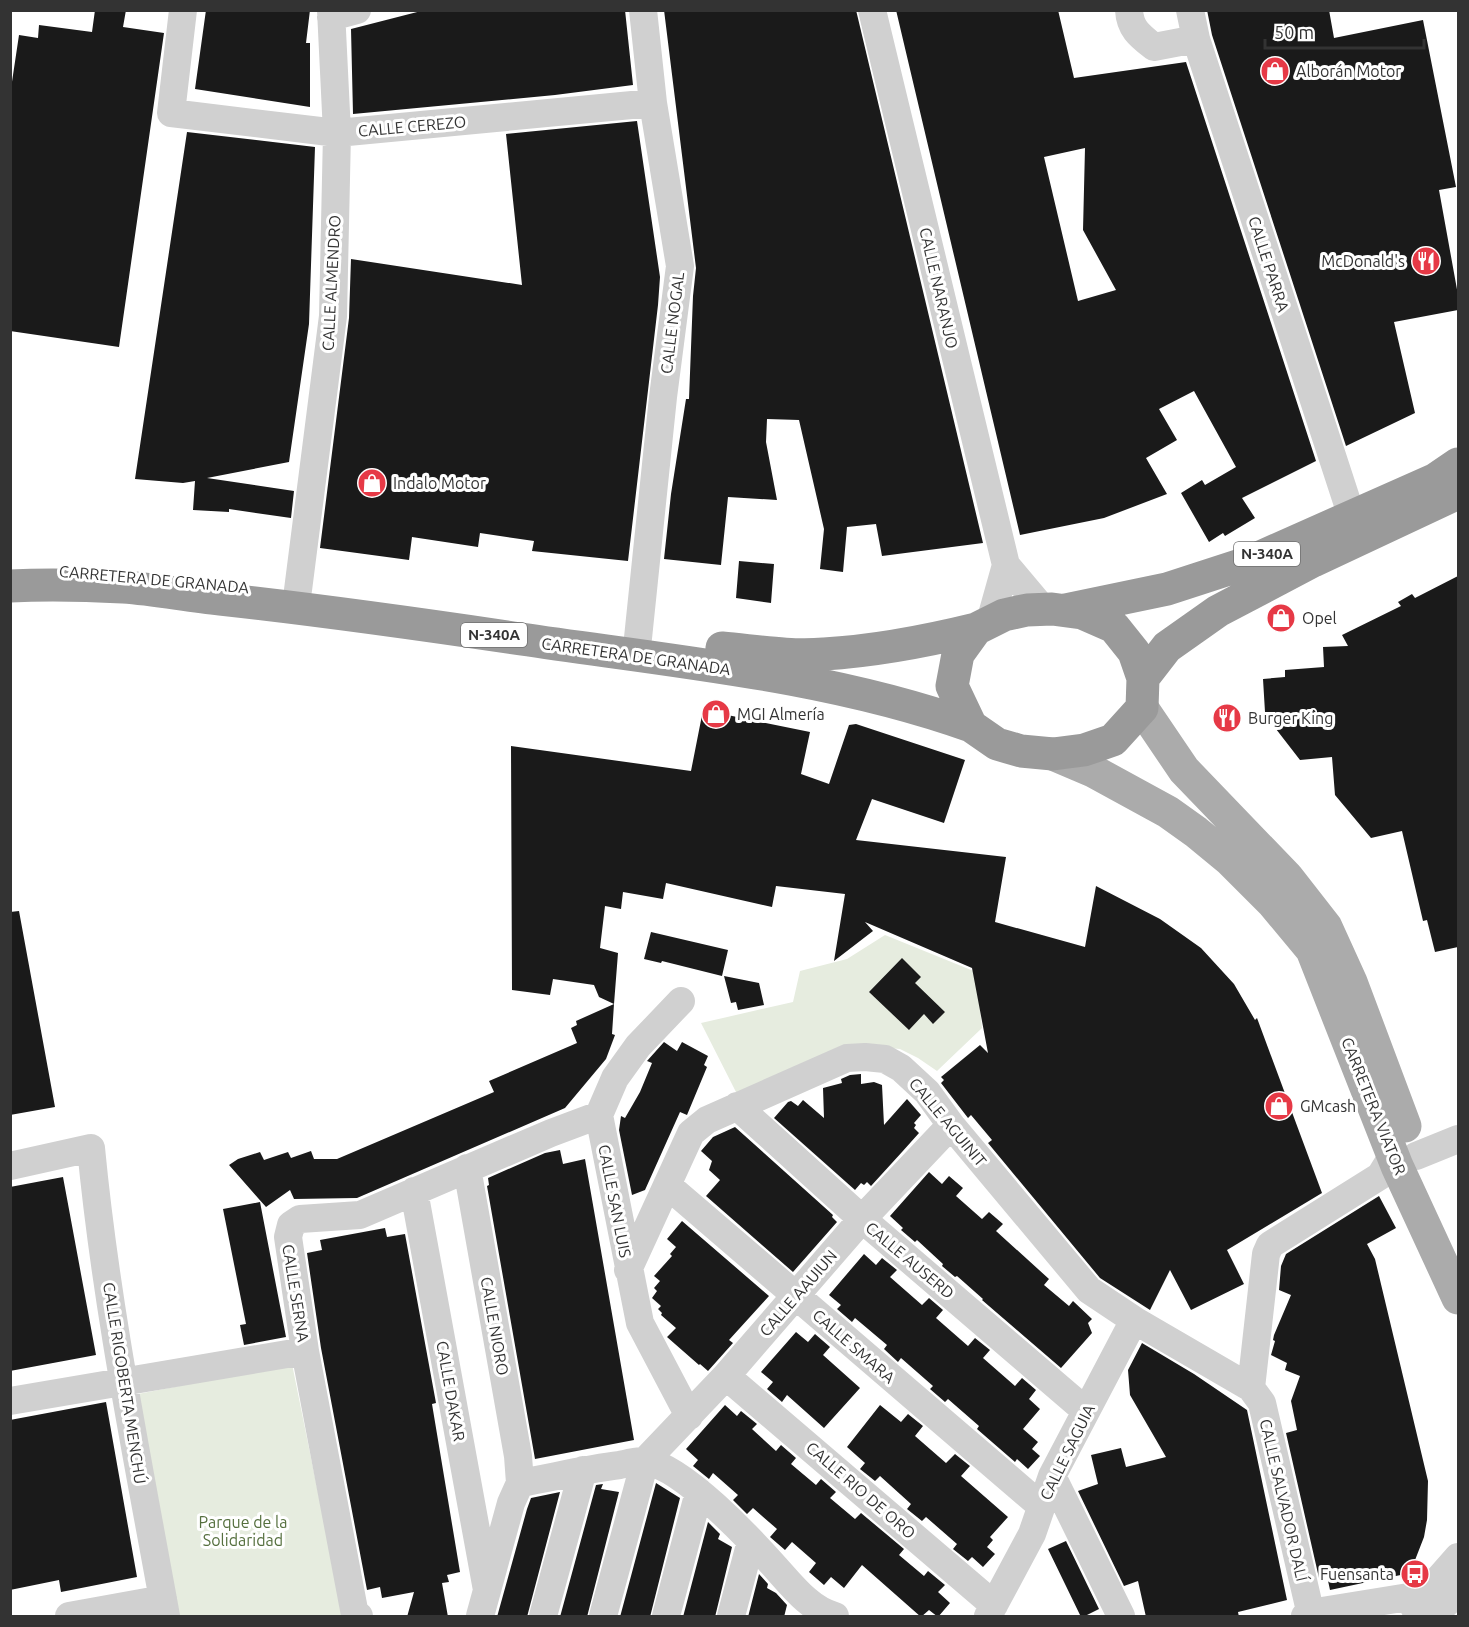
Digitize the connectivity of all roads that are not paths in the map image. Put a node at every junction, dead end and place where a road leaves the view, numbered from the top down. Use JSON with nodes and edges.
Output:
{"nodes":[{"id":1,"x":183,"y":10,"type":"edge"},
{"id":2,"x":643,"y":10,"type":"edge"},
{"id":3,"x":873,"y":10,"type":"edge"},
{"id":4,"x":1129,"y":10,"type":"edge"},
{"id":5,"x":1190,"y":10,"type":"edge"},
{"id":6,"x":340,"y":13,"type":"edge"},
{"id":7,"x":1196,"y":39,"type":"junction"},
{"id":8,"x":653,"y":103,"type":"junction"},
{"id":9,"x":337,"y":133,"type":"junction"},
{"id":10,"x":1458,"y":464,"type":"edge"},
{"id":11,"x":1458,"y":493,"type":"edge"},
{"id":12,"x":1352,"y":517,"type":"junction"},
{"id":13,"x":1006,"y":565,"type":"junction"},
{"id":14,"x":10,"y":571,"type":"edge"},
{"id":15,"x":10,"y":586,"type":"edge"},
{"id":16,"x":298,"y":590,"type":"junction"},
{"id":17,"x":1053,"y":610,"type":"junction"},
{"id":18,"x":983,"y":625,"type":"junction"},
{"id":19,"x":638,"y":638,"type":"junction"},
{"id":20,"x":1142,"y":693,"type":"junction"},
{"id":21,"x":971,"y":726,"type":"junction"},
{"id":22,"x":1053,"y":754,"type":"junction"},
{"id":23,"x":681,"y":1001,"type":"dead end"},
{"id":24,"x":737,"y":1106,"type":"junction"},
{"id":25,"x":599,"y":1115,"type":"junction"},
{"id":26,"x":951,"y":1125,"type":"junction"},
{"id":27,"x":1458,"y":1139,"type":"edge"},
{"id":28,"x":1404,"y":1155,"type":"junction"},
{"id":29,"x":10,"y":1166,"type":"edge"},
{"id":30,"x":467,"y":1168,"type":"junction"},
{"id":31,"x":668,"y":1185,"type":"junction"},
{"id":32,"x":414,"y":1191,"type":"junction"},
{"id":33,"x":862,"y":1220,"type":"junction"},
{"id":34,"x":1458,"y":1251,"type":"edge"},
{"id":35,"x":628,"y":1270,"type":"junction"},
{"id":36,"x":796,"y":1296,"type":"junction"},
{"id":37,"x":1458,"y":1298,"type":"edge"},
{"id":38,"x":1134,"y":1320,"type":"junction"},
{"id":39,"x":305,"y":1351,"type":"junction"},
{"id":40,"x":726,"y":1376,"type":"junction"},
{"id":41,"x":123,"y":1381,"type":"junction"},
{"id":42,"x":1251,"y":1388,"type":"junction"},
{"id":43,"x":10,"y":1401,"type":"edge"},
{"id":44,"x":1086,"y":1411,"type":"junction"},
{"id":45,"x":689,"y":1416,"type":"junction"},
{"id":46,"x":645,"y":1461,"type":"junction"},
{"id":47,"x":583,"y":1470,"type":"junction"},
{"id":48,"x":1052,"y":1476,"type":"junction"},
{"id":49,"x":520,"y":1483,"type":"junction"},
{"id":50,"x":699,"y":1492,"type":"junction"},
{"id":51,"x":1041,"y":1506,"type":"junction"},
{"id":52,"x":752,"y":1541,"type":"junction"},
{"id":53,"x":1458,"y":1557,"type":"edge"},
{"id":54,"x":1458,"y":1592,"type":"edge"},
{"id":55,"x":484,"y":1603,"type":"edge"},
{"id":56,"x":795,"y":1604,"type":"edge"},
{"id":57,"x":1430,"y":1605,"type":"edge"},
{"id":58,"x":164,"y":1608,"type":"edge"},
{"id":59,"x":991,"y":1611,"type":"edge"},
{"id":60,"x":1316,"y":1615,"type":"edge"},
{"id":61,"x":357,"y":1616,"type":"edge"},
{"id":62,"x":69,"y":1617,"type":"edge"},
{"id":63,"x":543,"y":1617,"type":"edge"},
{"id":64,"x":603,"y":1617,"type":"edge"},
{"id":65,"x":666,"y":1617,"type":"edge"},
{"id":66,"x":731,"y":1617,"type":"edge"},
{"id":67,"x":836,"y":1617,"type":"edge"},
{"id":68,"x":1121,"y":1617,"type":"edge"},
{"id":69,"x":1405,"y":1617,"type":"edge"}],
"edges":[{"from":1,"to":9,"type":"street","name":"CALLE CEREZO"},
{"from":2,"to":8,"type":"street","name":"CALLE NOGAL"},
{"from":3,"to":13,"type":"street","name":"CALLE NARANJO"},
{"from":4,"to":7,"type":"street"},
{"from":5,"to":7,"type":"street","name":"CALLE PARRA"},
{"from":6,"to":9,"type":"street","name":"CALLE ALMENDRO"},
{"from":7,"to":12,"type":"street","name":"CALLE PARRA"},
{"from":8,"to":9,"type":"street","name":"CALLE CEREZO"},
{"from":8,"to":19,"type":"street","name":"CALLE NOGAL"},
{"from":9,"to":16,"type":"street","name":"CALLE ALMENDRO"},
{"from":10,"to":12,"type":"highway","number":"N-340A"},
{"from":11,"to":20,"type":"highway","number":"N-340A"},
{"from":12,"to":17,"type":"highway","number":"N-340A"},
{"from":13,"to":17,"type":"street","name":"CALLE NARANJO"},
{"from":13,"to":18,"type":"street","name":"CALLE NARANJO"},
{"from":14,"to":16,"type":"highway","name":"CARRETERA DE GRANADA","number":"N-340A"},
{"from":15,"to":21,"type":"highway","name":"CARRETERA DE GRANADA","number":"N-340A"},
{"from":16,"to":19,"type":"highway","name":"CARRETERA DE GRANADA","number":"N-340A"},
{"from":17,"to":18,"type":"highway","number":"N-340A"},
{"from":17,"to":20,"type":"highway","number":"N-340A"},
{"from":18,"to":19,"type":"highway","name":"CARRETERA DE GRANADA","number":"N-340A"},
{"from":18,"to":21,"type":"highway","number":"N-340A"},
{"from":20,"to":22,"type":"highway","number":"N-340A"},
{"from":20,"to":28,"type":"main road","name":"CARRETERA VIATOR"},
{"from":21,"to":22,"type":"highway","number":"N-340A"},
{"from":22,"to":28,"type":"main road","name":"CARRETERA VIATOR"},
{"from":23,"to":25,"type":"street"},
{"from":24,"to":26,"type":"street","name":"CALLE AGUINIT"},
{"from":24,"to":31,"type":"street","name":"CALLE AGUINIT"},
{"from":24,"to":33,"type":"street","name":"CALLE AUSERD"},
{"from":25,"to":30,"type":"street","name":"CALLE SERNA"},
{"from":25,"to":35,"type":"street","name":"CALLE SAN LUIS"},
{"from":26,"to":33,"type":"street","name":"CALLE AAUIUN"},
{"from":26,"to":38,"type":"street","name":"CALLE AGUINIT"},
{"from":27,"to":28,"type":"street"},
{"from":28,"to":34,"type":"main road","name":"CARRETERA VIATOR"},
{"from":28,"to":37,"type":"main road","name":"CARRETERA VIATOR"},
{"from":28,"to":42,"type":"street"},
{"from":29,"to":41,"type":"street","name":"CALLE RIGOBERTA MENCHÚ"},
{"from":30,"to":32,"type":"street","name":"CALLE SERNA"},
{"from":30,"to":49,"type":"street","name":"CALLE NIORO"},
{"from":31,"to":35,"type":"street","name":"CALLE AGUINIT"},
{"from":31,"to":36,"type":"street","name":"CALLE SMARA"},
{"from":32,"to":39,"type":"street","name":"CALLE SERNA"},
{"from":32,"to":55,"type":"street","name":"CALLE DAKAR"},
{"from":33,"to":36,"type":"street","name":"CALLE AAUIUN"},
{"from":33,"to":44,"type":"street","name":"CALLE AUSERD"},
{"from":35,"to":45,"type":"street","name":"CALLE SAN LUIS"},
{"from":36,"to":40,"type":"street","name":"CALLE AAUIUN"},
{"from":36,"to":51,"type":"street","name":"CALLE SMARA"},
{"from":38,"to":42,"type":"street"},
{"from":38,"to":44,"type":"street","name":"CALLE SAGUIA"},
{"from":39,"to":41,"type":"street"},
{"from":39,"to":61,"type":"street","name":"CALLE SERNA"},
{"from":40,"to":45,"type":"street","name":"CALLE AAUIUN"},
{"from":40,"to":59,"type":"street","name":"CALLE RIO DE ORO"},
{"from":41,"to":43,"type":"street"},
{"from":41,"to":58,"type":"street","name":"CALLE RIGOBERTA MENCHÚ"},
{"from":42,"to":60,"type":"street","name":"CALLE SALVADOR DALÍ"},
{"from":44,"to":48,"type":"street","name":"CALLE SAGUIA"},
{"from":45,"to":46,"type":"street","name":"CALLE AAUIUN"},
{"from":46,"to":47,"type":"street"},
{"from":46,"to":50,"type":"street"},
{"from":46,"to":64,"type":"street"},
{"from":47,"to":49,"type":"street"},
{"from":47,"to":63,"type":"street"},
{"from":48,"to":51,"type":"street","name":"CALLE SAGUIA"},
{"from":48,"to":68,"type":"street"},
{"from":49,"to":55,"type":"street"},
{"from":50,"to":52,"type":"street"},
{"from":50,"to":65,"type":"street"},
{"from":51,"to":59,"type":"street","name":"CALLE SAGUIA"},
{"from":52,"to":56,"type":"street"},
{"from":52,"to":66,"type":"street"},
{"from":53,"to":57,"type":"street"},
{"from":54,"to":57,"type":"street"},
{"from":56,"to":67,"type":"street"},
{"from":57,"to":60,"type":"street"},
{"from":57,"to":69,"type":"street"},
{"from":58,"to":62,"type":"street"}]}
